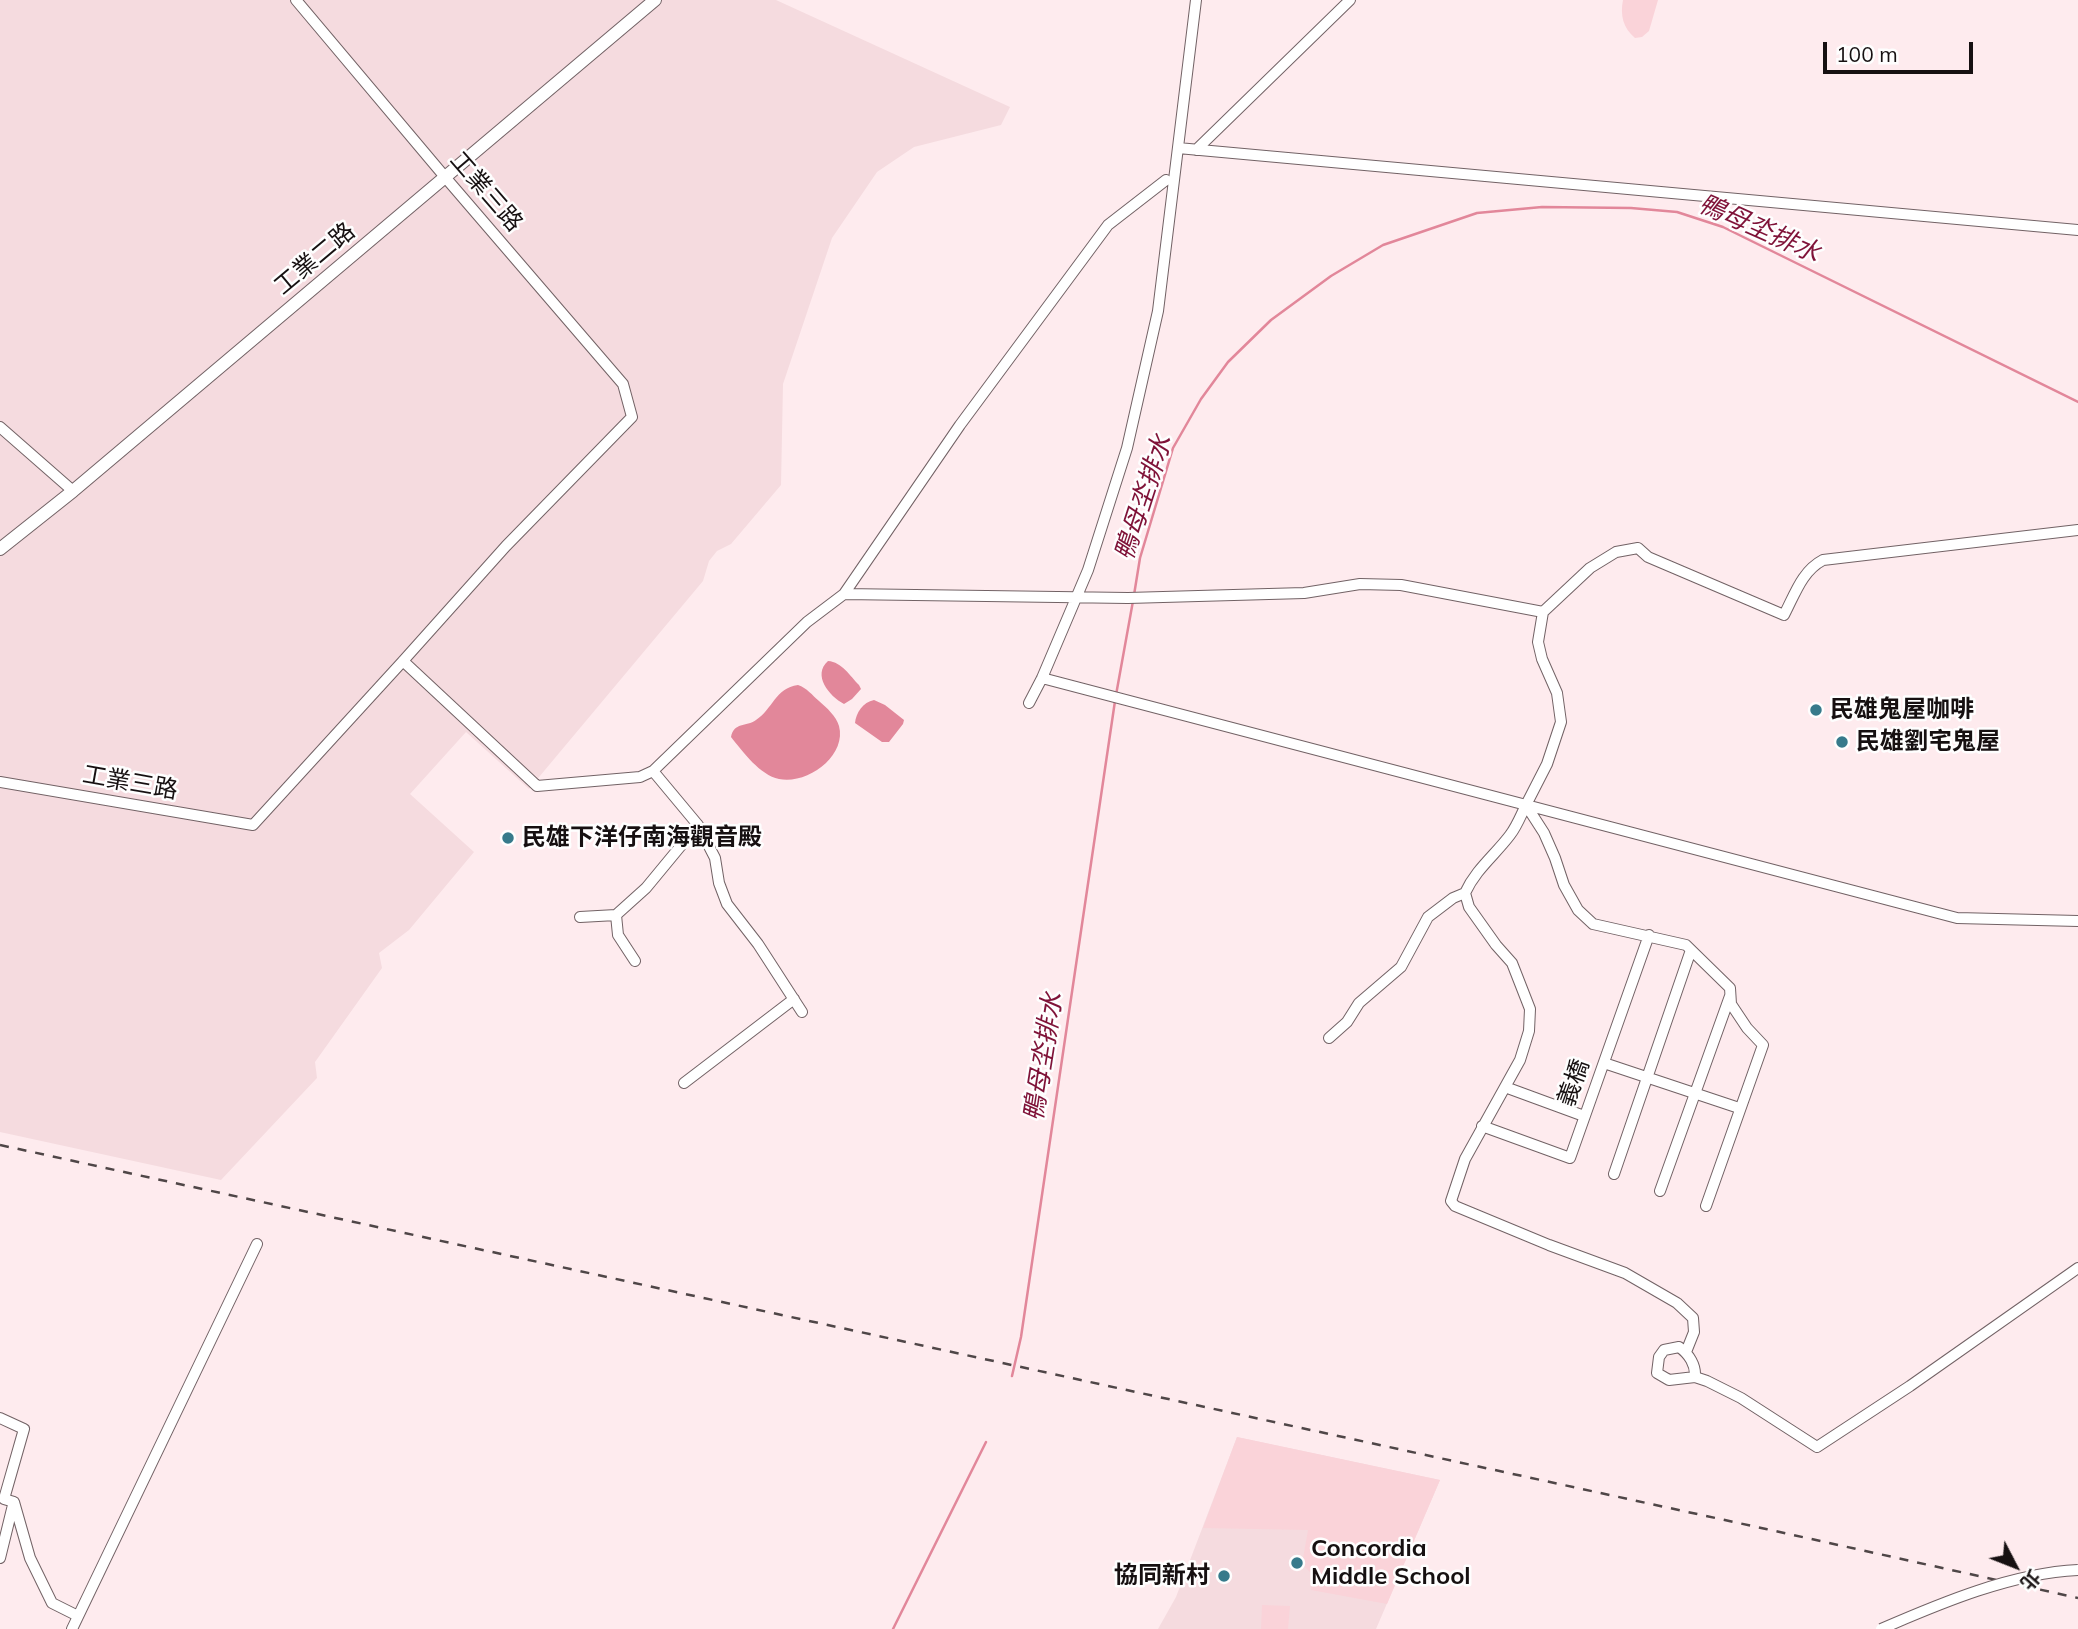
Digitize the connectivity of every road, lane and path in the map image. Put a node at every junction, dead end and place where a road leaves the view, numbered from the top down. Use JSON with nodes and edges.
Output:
{"nodes":[{"id":1,"x":296,"y":0,"type":"edge"},
{"id":2,"x":655,"y":0,"type":"edge"},
{"id":3,"x":1196,"y":0,"type":"edge"},
{"id":4,"x":1350,"y":0,"type":"edge"},
{"id":5,"x":1178,"y":148,"type":"junction"},
{"id":6,"x":1196,"y":150,"type":"junction"},
{"id":7,"x":444,"y":177,"type":"junction"},
{"id":8,"x":1166,"y":180,"type":"dead end"},
{"id":9,"x":2078,"y":230,"type":"edge"},
{"id":10,"x":0,"y":427,"type":"edge"},
{"id":11,"x":73,"y":491,"type":"junction"},
{"id":12,"x":2078,"y":530,"type":"edge"},
{"id":13,"x":0,"y":549,"type":"edge"},
{"id":14,"x":844,"y":594,"type":"junction"},
{"id":15,"x":1076,"y":597,"type":"junction"},
{"id":16,"x":1543,"y":612,"type":"junction"},
{"id":17,"x":403,"y":661,"type":"junction"},
{"id":18,"x":1042,"y":678,"type":"junction"},
{"id":19,"x":1029,"y":703,"type":"dead end"},
{"id":20,"x":653,"y":771,"type":"junction"},
{"id":21,"x":0,"y":782,"type":"edge"},
{"id":22,"x":1526,"y":805,"type":"junction"},
{"id":23,"x":698,"y":825,"type":"junction"},
{"id":24,"x":1465,"y":893,"type":"junction"},
{"id":25,"x":616,"y":915,"type":"junction"},
{"id":26,"x":580,"y":917,"type":"dead end"},
{"id":27,"x":2078,"y":921,"type":"edge"},
{"id":28,"x":1649,"y":935,"type":"junction"},
{"id":29,"x":1691,"y":950,"type":"junction"},
{"id":30,"x":635,"y":961,"type":"dead end"},
{"id":31,"x":1731,"y":995,"type":"junction"},
{"id":32,"x":794,"y":999,"type":"junction"},
{"id":33,"x":802,"y":1012,"type":"dead end"},
{"id":34,"x":1329,"y":1038,"type":"dead end"},
{"id":35,"x":1604,"y":1063,"type":"junction"},
{"id":36,"x":1648,"y":1078,"type":"junction"},
{"id":37,"x":684,"y":1083,"type":"dead end"},
{"id":38,"x":1505,"y":1087,"type":"junction"},
{"id":39,"x":1694,"y":1094,"type":"junction"},
{"id":40,"x":1740,"y":1108,"type":"junction"},
{"id":41,"x":1584,"y":1116,"type":"junction"},
{"id":42,"x":1482,"y":1126,"type":"junction"},
{"id":43,"x":1614,"y":1174,"type":"dead end"},
{"id":44,"x":1660,"y":1191,"type":"dead end"},
{"id":45,"x":1706,"y":1206,"type":"dead end"},
{"id":46,"x":257,"y":1244,"type":"dead end"},
{"id":47,"x":2078,"y":1268,"type":"edge"},
{"id":48,"x":1686,"y":1352,"type":"junction"},
{"id":49,"x":1695,"y":1377,"type":"junction"},
{"id":50,"x":0,"y":1418,"type":"edge"},
{"id":51,"x":14,"y":1503,"type":"junction"},
{"id":52,"x":0,"y":1558,"type":"edge"},
{"id":53,"x":2078,"y":1570,"type":"edge"},
{"id":54,"x":78,"y":1616,"type":"junction"},
{"id":55,"x":72,"y":1629,"type":"edge"},
{"id":56,"x":1881,"y":1629,"type":"edge"}],
"edges":[{"from":1,"to":7,"type":"street","name":"工業三路"},
{"from":2,"to":7,"type":"main road","name":"工業二路"},
{"from":3,"to":5,"type":"street"},
{"from":4,"to":6,"type":"street"},
{"from":5,"to":6,"type":"street"},
{"from":5,"to":15,"type":"street"},
{"from":6,"to":9,"type":"street"},
{"from":7,"to":11,"type":"main road","name":"工業二路"},
{"from":7,"to":17,"type":"street","name":"工業三路"},
{"from":8,"to":14,"type":"street"},
{"from":10,"to":11,"type":"street"},
{"from":11,"to":13,"type":"main road","name":"工業二路"},
{"from":12,"to":16,"type":"street"},
{"from":14,"to":15,"type":"street"},
{"from":14,"to":20,"type":"street"},
{"from":15,"to":16,"type":"street"},
{"from":15,"to":18,"type":"street"},
{"from":16,"to":22,"type":"street"},
{"from":17,"to":20,"type":"street"},
{"from":17,"to":21,"type":"street","name":"工業三路"},
{"from":18,"to":19,"type":"street"},
{"from":18,"to":22,"type":"street"},
{"from":20,"to":23,"type":"street"},
{"from":22,"to":24,"type":"street"},
{"from":22,"to":27,"type":"street"},
{"from":22,"to":28,"type":"street"},
{"from":23,"to":25,"type":"street"},
{"from":23,"to":32,"type":"street"},
{"from":24,"to":34,"type":"street"},
{"from":24,"to":38,"type":"street"},
{"from":25,"to":26,"type":"street"},
{"from":25,"to":30,"type":"street"},
{"from":28,"to":29,"type":"street"},
{"from":28,"to":35,"type":"street","name":"義橋"},
{"from":29,"to":31,"type":"street"},
{"from":29,"to":36,"type":"street"},
{"from":31,"to":39,"type":"street"},
{"from":31,"to":40,"type":"street"},
{"from":32,"to":33,"type":"street"},
{"from":32,"to":37,"type":"street"},
{"from":35,"to":36,"type":"street"},
{"from":35,"to":41,"type":"street","name":"義橋"},
{"from":36,"to":39,"type":"street"},
{"from":36,"to":43,"type":"street"},
{"from":38,"to":41,"type":"street"},
{"from":38,"to":42,"type":"street"},
{"from":39,"to":40,"type":"street"},
{"from":39,"to":44,"type":"street"},
{"from":40,"to":45,"type":"street"},
{"from":41,"to":42,"type":"street","name":"義橋"},
{"from":42,"to":48,"type":"street"},
{"from":46,"to":54,"type":"street"},
{"from":47,"to":49,"type":"street"},
{"from":48,"to":49,"type":"street"},
{"from":48,"to":49,"type":"street"},
{"from":50,"to":51,"type":"street"},
{"from":51,"to":52,"type":"street"},
{"from":51,"to":54,"type":"street"},
{"from":53,"to":56,"type":"street","bridge":true},
{"from":54,"to":55,"type":"street"}]}
